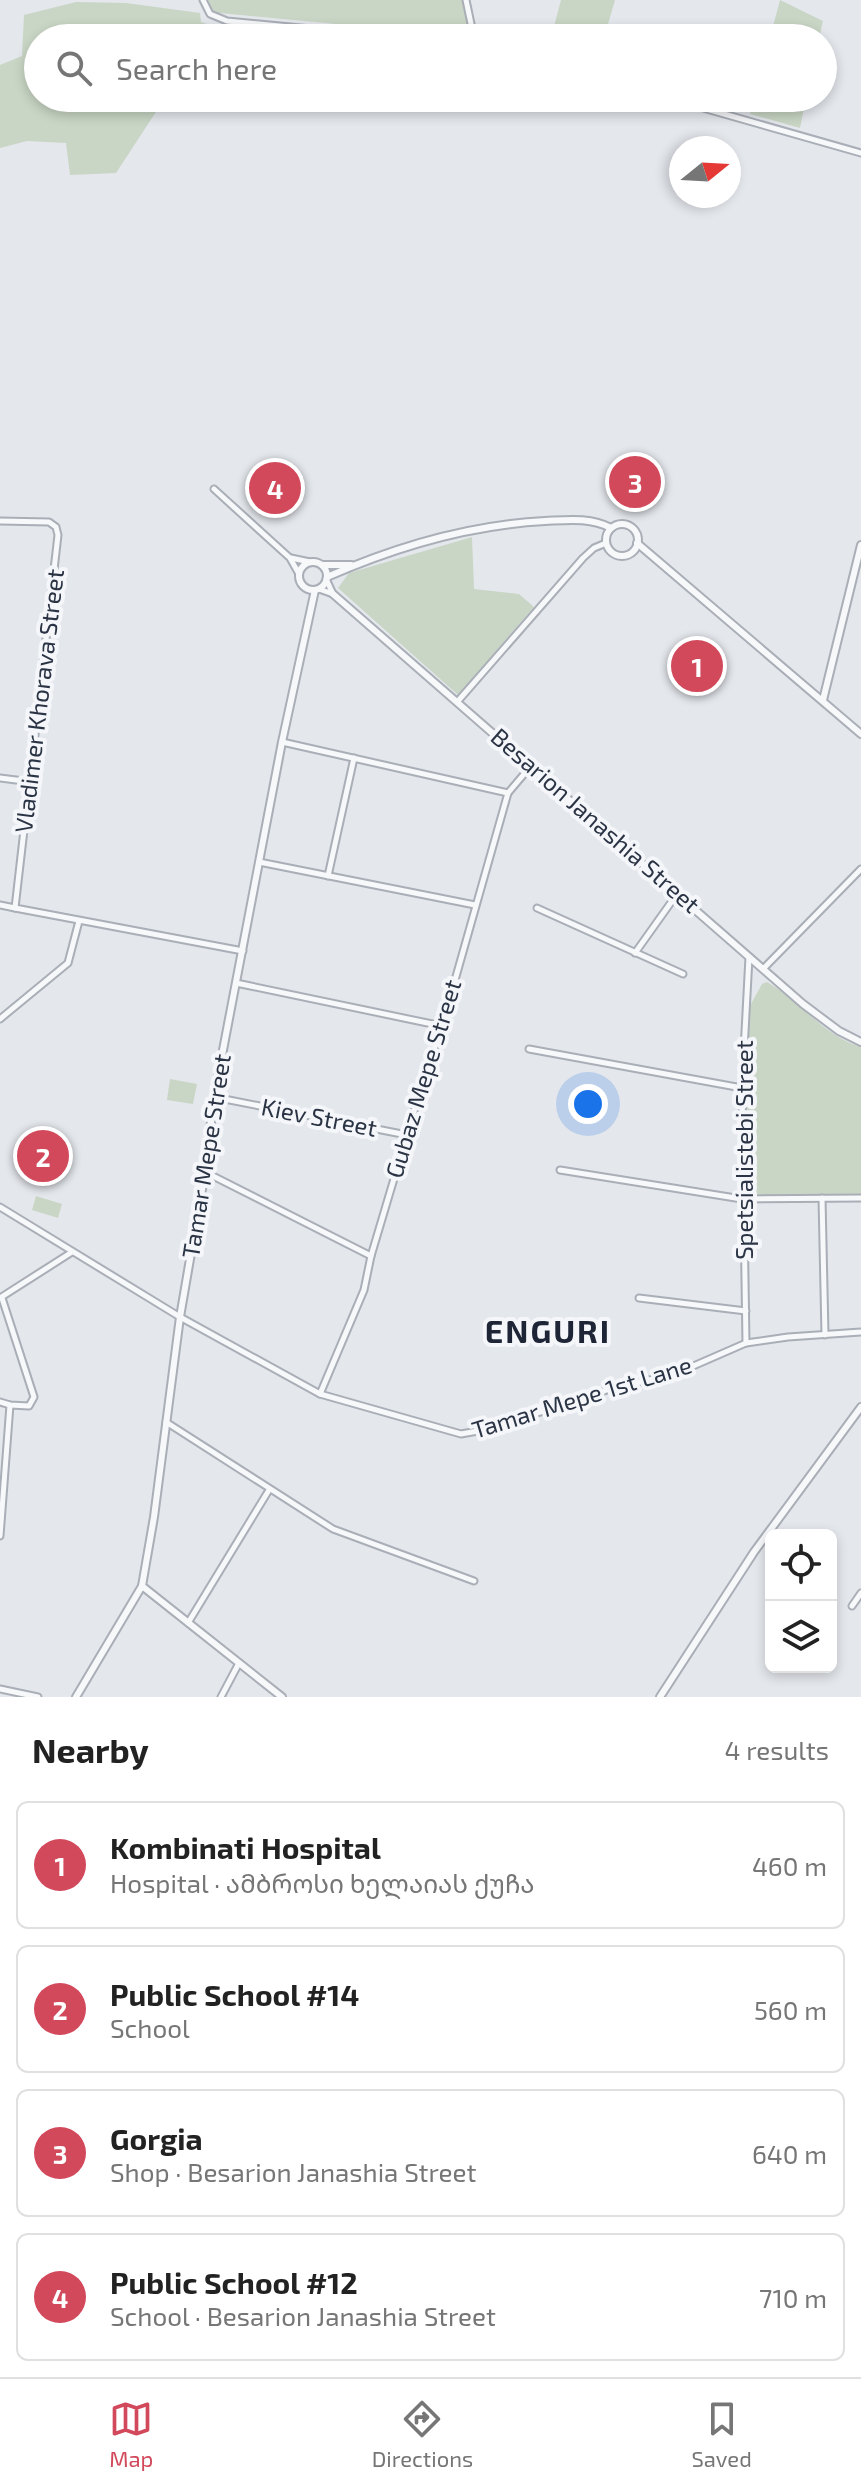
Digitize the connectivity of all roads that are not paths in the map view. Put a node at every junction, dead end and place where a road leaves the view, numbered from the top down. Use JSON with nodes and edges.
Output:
{"nodes":[{"id":1,"x":203,"y":0,"type":"edge"},
{"id":2,"x":466,"y":0,"type":"edge"},
{"id":3,"x":258,"y":24,"type":"edge"},
{"id":4,"x":471,"y":24,"type":"edge"},
{"id":5,"x":717,"y":112,"type":"edge"},
{"id":6,"x":861,"y":153,"type":"edge"},
{"id":7,"x":214,"y":489,"type":"dead end"},
{"id":8,"x":0,"y":521,"type":"edge"},
{"id":9,"x":611,"y":528,"type":"junction"},
{"id":10,"x":606,"y":543,"type":"junction"},
{"id":11,"x":637,"y":543,"type":"junction"},
{"id":12,"x":861,"y":545,"type":"edge"},
{"id":13,"x":290,"y":558,"type":"junction"},
{"id":14,"x":310,"y":562,"type":"junction"},
{"id":15,"x":321,"y":565,"type":"junction"},
{"id":16,"x":355,"y":565,"type":"junction"},
{"id":17,"x":299,"y":574,"type":"junction"},
{"id":18,"x":327,"y":578,"type":"junction"},
{"id":19,"x":302,"y":585,"type":"junction"},
{"id":20,"x":317,"y":589,"type":"junction"},
{"id":21,"x":333,"y":594,"type":"junction"},
{"id":22,"x":311,"y":602,"type":"junction"},
{"id":23,"x":823,"y":700,"type":"junction"},
{"id":24,"x":458,"y":701,"type":"junction"},
{"id":25,"x":861,"y":734,"type":"edge"},
{"id":26,"x":282,"y":742,"type":"junction"},
{"id":27,"x":354,"y":758,"type":"junction"},
{"id":28,"x":530,"y":767,"type":"junction"},
{"id":29,"x":0,"y":778,"type":"edge"},
{"id":30,"x":32,"y":782,"type":"junction"},
{"id":31,"x":508,"y":793,"type":"junction"},
{"id":32,"x":259,"y":862,"type":"junction"},
{"id":33,"x":861,"y":869,"type":"edge"},
{"id":34,"x":328,"y":876,"type":"junction"},
{"id":35,"x":678,"y":894,"type":"junction"},
{"id":36,"x":0,"y":905,"type":"edge"},
{"id":37,"x":475,"y":905,"type":"junction"},
{"id":38,"x":15,"y":908,"type":"junction"},
{"id":39,"x":537,"y":908,"type":"dead end"},
{"id":40,"x":79,"y":921,"type":"junction"},
{"id":41,"x":243,"y":951,"type":"junction"},
{"id":42,"x":635,"y":953,"type":"junction"},
{"id":43,"x":749,"y":956,"type":"junction"},
{"id":44,"x":763,"y":969,"type":"junction"},
{"id":45,"x":683,"y":974,"type":"dead end"},
{"id":46,"x":236,"y":983,"type":"junction"},
{"id":47,"x":0,"y":1019,"type":"edge"},
{"id":48,"x":442,"y":1026,"type":"junction"},
{"id":49,"x":861,"y":1042,"type":"edge"},
{"id":50,"x":529,"y":1049,"type":"dead end"},
{"id":51,"x":742,"y":1088,"type":"junction"},
{"id":52,"x":214,"y":1097,"type":"junction"},
{"id":53,"x":407,"y":1135,"type":"junction"},
{"id":54,"x":560,"y":1170,"type":"dead end"},
{"id":55,"x":205,"y":1172,"type":"junction"},
{"id":56,"x":822,"y":1198,"type":"junction"},
{"id":57,"x":861,"y":1198,"type":"edge"},
{"id":58,"x":742,"y":1199,"type":"junction"},
{"id":59,"x":0,"y":1207,"type":"edge"},
{"id":60,"x":72,"y":1252,"type":"junction"},
{"id":61,"x":371,"y":1256,"type":"junction"},
{"id":62,"x":1,"y":1298,"type":"edge"},
{"id":63,"x":639,"y":1298,"type":"dead end"},
{"id":64,"x":746,"y":1311,"type":"junction"},
{"id":65,"x":180,"y":1317,"type":"junction"},
{"id":66,"x":861,"y":1332,"type":"edge"},
{"id":67,"x":825,"y":1335,"type":"junction"},
{"id":68,"x":746,"y":1343,"type":"junction"},
{"id":69,"x":320,"y":1394,"type":"junction"},
{"id":70,"x":0,"y":1402,"type":"edge"},
{"id":71,"x":10,"y":1405,"type":"junction"},
{"id":72,"x":861,"y":1407,"type":"edge"},
{"id":73,"x":166,"y":1422,"type":"junction"},
{"id":74,"x":269,"y":1490,"type":"junction"},
{"id":75,"x":0,"y":1536,"type":"edge"},
{"id":76,"x":474,"y":1581,"type":"dead end"},
{"id":77,"x":142,"y":1586,"type":"junction"},
{"id":78,"x":861,"y":1593,"type":"edge"},
{"id":79,"x":852,"y":1606,"type":"dead end"},
{"id":80,"x":188,"y":1623,"type":"junction"},
{"id":81,"x":239,"y":1663,"type":"junction"},
{"id":82,"x":0,"y":1689,"type":"edge"},
{"id":83,"x":38,"y":1697,"type":"edge"},
{"id":84,"x":76,"y":1697,"type":"edge"},
{"id":85,"x":221,"y":1697,"type":"edge"},
{"id":86,"x":282,"y":1697,"type":"edge"},
{"id":87,"x":660,"y":1697,"type":"edge"}],
"edges":[{"from":1,"to":3,"type":"street"},
{"from":2,"to":4,"type":"street"},
{"from":5,"to":6,"type":"street"},
{"from":7,"to":13,"type":"street"},
{"from":8,"to":30,"type":"street","name":"Vladimer Khorava Street"},
{"from":9,"to":10,"type":"street"},
{"from":9,"to":11,"type":"street"},
{"from":9,"to":16,"type":"street"},
{"from":10,"to":11,"type":"street"},
{"from":10,"to":24,"type":"street"},
{"from":11,"to":23,"type":"street"},
{"from":12,"to":23,"type":"street"},
{"from":13,"to":14,"type":"street"},
{"from":13,"to":17,"type":"street"},
{"from":14,"to":15,"type":"street"},
{"from":14,"to":17,"type":"street"},
{"from":15,"to":16,"type":"street"},
{"from":15,"to":18,"type":"street"},
{"from":16,"to":18,"type":"street"},
{"from":17,"to":19,"type":"street"},
{"from":18,"to":20,"type":"street"},
{"from":18,"to":21,"type":"street"},
{"from":19,"to":20,"type":"street"},
{"from":19,"to":22,"type":"street"},
{"from":20,"to":21,"type":"street"},
{"from":20,"to":22,"type":"street","name":"Tamar Mepe Street"},
{"from":21,"to":24,"type":"street","name":"Besarion Janashia Street"},
{"from":22,"to":26,"type":"street","name":"Tamar Mepe Street"},
{"from":23,"to":25,"type":"street"},
{"from":24,"to":28,"type":"street","name":"Besarion Janashia Street"},
{"from":26,"to":27,"type":"street"},
{"from":26,"to":32,"type":"street","name":"Tamar Mepe Street"},
{"from":27,"to":31,"type":"street"},
{"from":27,"to":34,"type":"street"},
{"from":28,"to":31,"type":"street","name":"Gubaz Mepe Street"},
{"from":28,"to":35,"type":"street","name":"Besarion Janashia Street"},
{"from":29,"to":30,"type":"street"},
{"from":30,"to":38,"type":"street","name":"Vladimer Khorava Street"},
{"from":31,"to":37,"type":"street","name":"Gubaz Mepe Street"},
{"from":32,"to":34,"type":"street"},
{"from":32,"to":41,"type":"street","name":"Tamar Mepe Street"},
{"from":33,"to":44,"type":"street"},
{"from":34,"to":37,"type":"street"},
{"from":35,"to":42,"type":"street"},
{"from":35,"to":43,"type":"street","name":"Besarion Janashia Street"},
{"from":36,"to":38,"type":"street"},
{"from":37,"to":48,"type":"street","name":"Gubaz Mepe Street"},
{"from":38,"to":40,"type":"street"},
{"from":39,"to":42,"type":"street"},
{"from":40,"to":41,"type":"street"},
{"from":40,"to":47,"type":"street"},
{"from":41,"to":46,"type":"street","name":"Tamar Mepe Street"},
{"from":42,"to":45,"type":"street"},
{"from":43,"to":44,"type":"street","name":"Besarion Janashia Street"},
{"from":43,"to":51,"type":"street","name":"Spetsialistebi Street"},
{"from":44,"to":49,"type":"street","name":"Besarion Janashia Street"},
{"from":46,"to":48,"type":"street"},
{"from":46,"to":52,"type":"street","name":"Tamar Mepe Street"},
{"from":48,"to":53,"type":"street","name":"Gubaz Mepe Street"},
{"from":50,"to":51,"type":"street"},
{"from":51,"to":58,"type":"street","name":"Spetsialistebi Street"},
{"from":52,"to":53,"type":"street"},
{"from":52,"to":55,"type":"street","name":"Tamar Mepe Street"},
{"from":53,"to":61,"type":"street","name":"Gubaz Mepe Street"},
{"from":54,"to":58,"type":"street"},
{"from":55,"to":61,"type":"street"},
{"from":55,"to":65,"type":"street","name":"Tamar Mepe Street"},
{"from":56,"to":57,"type":"street"},
{"from":56,"to":58,"type":"street"},
{"from":56,"to":67,"type":"street"},
{"from":58,"to":64,"type":"street","name":"Spetsialistebi Street"},
{"from":59,"to":60,"type":"street","name":"Tamar Mepe 1st Lane"},
{"from":60,"to":62,"type":"street"},
{"from":60,"to":65,"type":"street","name":"Tamar Mepe 1st Lane"},
{"from":61,"to":69,"type":"street","name":"Gubaz Mepe Street"},
{"from":62,"to":71,"type":"street"},
{"from":63,"to":64,"type":"street"},
{"from":64,"to":68,"type":"street","name":"Spetsialistebi Street"},
{"from":65,"to":69,"type":"street","name":"Tamar Mepe 1st Lane"},
{"from":65,"to":73,"type":"street","name":"Tamar Mepe Street"},
{"from":66,"to":67,"type":"street","name":"Tamar Mepe 1st Lane"},
{"from":67,"to":68,"type":"street","name":"Tamar Mepe 1st Lane"},
{"from":68,"to":69,"type":"street","name":"Tamar Mepe 1st Lane"},
{"from":70,"to":71,"type":"street"},
{"from":71,"to":75,"type":"street"},
{"from":72,"to":87,"type":"street"},
{"from":73,"to":74,"type":"street"},
{"from":73,"to":77,"type":"street","name":"Tamar Mepe Street"},
{"from":74,"to":76,"type":"street"},
{"from":74,"to":80,"type":"street"},
{"from":77,"to":80,"type":"street"},
{"from":77,"to":84,"type":"street","name":"Tamar Mepe Street"},
{"from":78,"to":79,"type":"street"},
{"from":80,"to":81,"type":"street"},
{"from":81,"to":85,"type":"street"},
{"from":81,"to":86,"type":"street"},
{"from":82,"to":83,"type":"street"}]}
